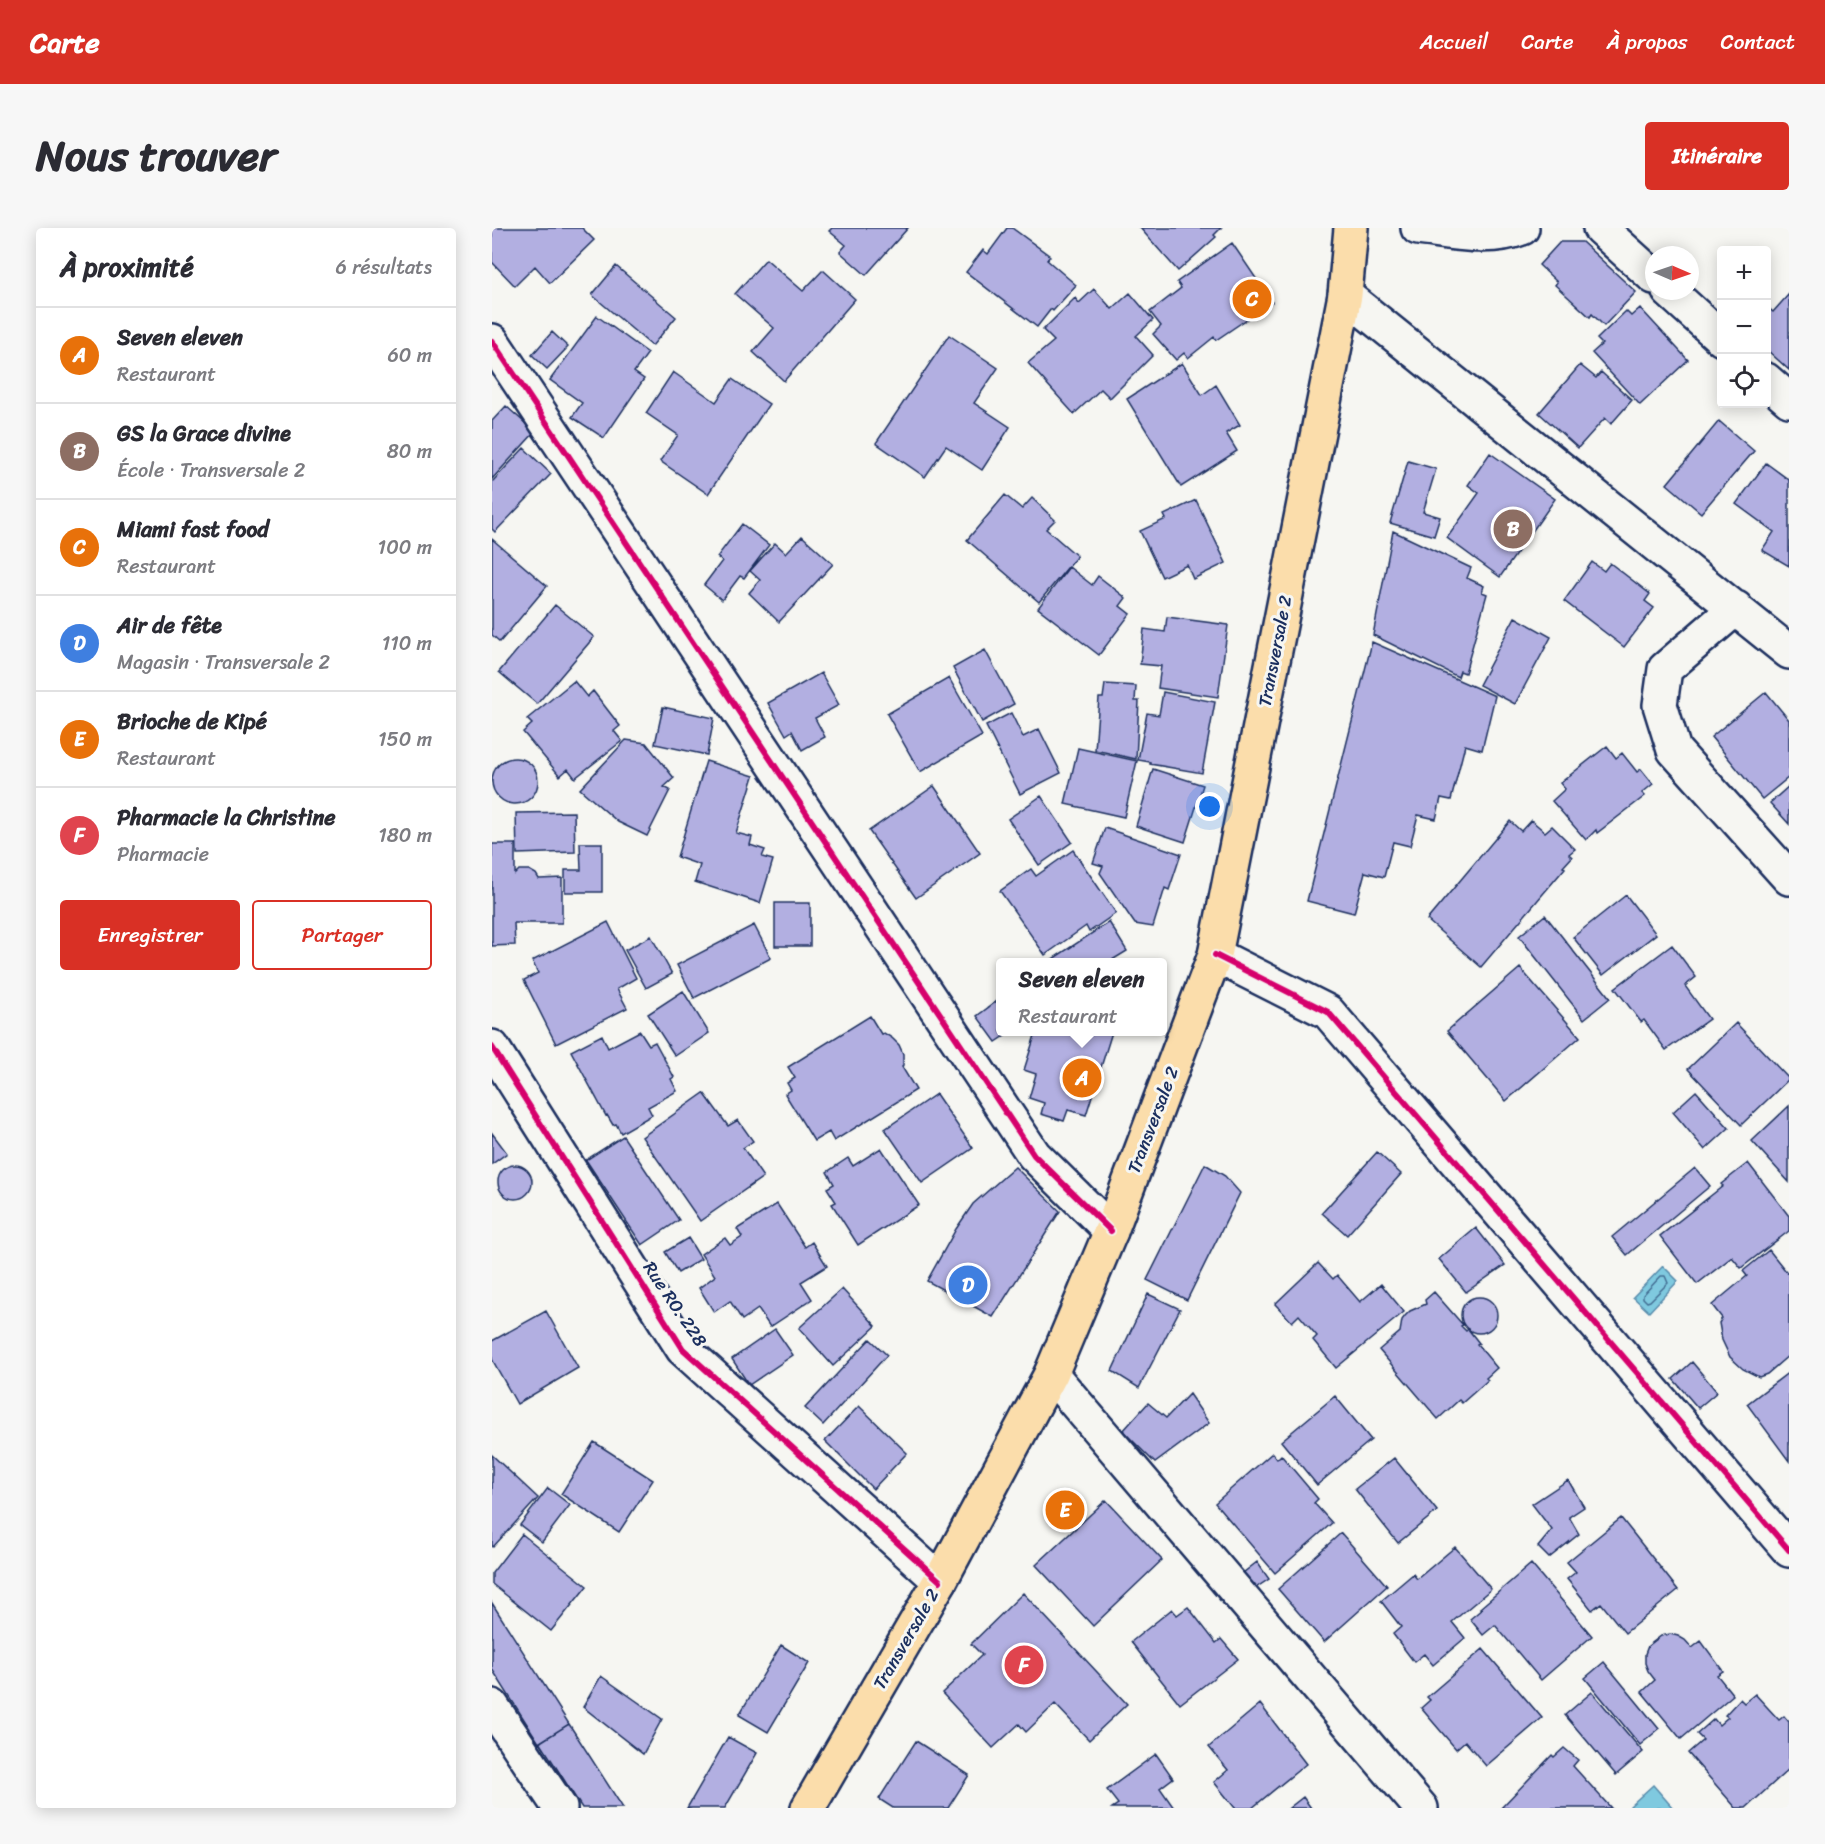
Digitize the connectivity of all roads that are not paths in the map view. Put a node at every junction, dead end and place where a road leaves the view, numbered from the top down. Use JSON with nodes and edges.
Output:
{"nodes":[{"id":1,"x":1351,"y":228,"type":"edge"},
{"id":2,"x":1418,"y":228,"type":"edge"},
{"id":3,"x":1522,"y":228,"type":"edge"},
{"id":4,"x":1600,"y":228,"type":"edge"},
{"id":5,"x":1645,"y":269,"type":"edge"},
{"id":6,"x":1345,"y":295,"type":"junction"},
{"id":7,"x":1679,"y":300,"type":"edge"},
{"id":8,"x":1717,"y":334,"type":"edge"},
{"id":9,"x":492,"y":341,"type":"edge"},
{"id":10,"x":1771,"y":384,"type":"edge"},
{"id":11,"x":1789,"y":400,"type":"edge"},
{"id":12,"x":1736,"y":608,"type":"junction"},
{"id":13,"x":1789,"y":651,"type":"edge"},
{"id":14,"x":1789,"y":878,"type":"edge"},
{"id":15,"x":1215,"y":955,"type":"junction"},
{"id":16,"x":492,"y":1047,"type":"edge"},
{"id":17,"x":1111,"y":1231,"type":"junction"},
{"id":18,"x":1051,"y":1374,"type":"junction"},
{"id":19,"x":1789,"y":1550,"type":"edge"},
{"id":20,"x":940,"y":1581,"type":"junction"},
{"id":21,"x":492,"y":1706,"type":"edge"},
{"id":22,"x":560,"y":1808,"type":"edge"},
{"id":23,"x":808,"y":1808,"type":"edge"},
{"id":24,"x":1421,"y":1808,"type":"edge"}],
"edges":[{"from":1,"to":6,"type":"main road","name":"Transversale 2"},
{"from":2,"to":3,"type":"street"},
{"from":4,"to":5,"type":"street"},
{"from":6,"to":12,"type":"street"},
{"from":6,"to":15,"type":"main road","name":"Transversale 2"},
{"from":7,"to":8,"type":"street"},
{"from":9,"to":17,"type":"street"},
{"from":10,"to":11,"type":"street"},
{"from":12,"to":13,"type":"street"},
{"from":12,"to":14,"type":"street"},
{"from":15,"to":17,"type":"main road","name":"Transversale 2"},
{"from":15,"to":19,"type":"street"},
{"from":16,"to":20,"type":"street","name":"Rue RO. 228"},
{"from":17,"to":18,"type":"main road","name":"Transversale 2"},
{"from":18,"to":20,"type":"main road","name":"Transversale 2"},
{"from":18,"to":24,"type":"street"},
{"from":20,"to":23,"type":"main road","name":"Transversale 2"},
{"from":21,"to":22,"type":"street"}]}
